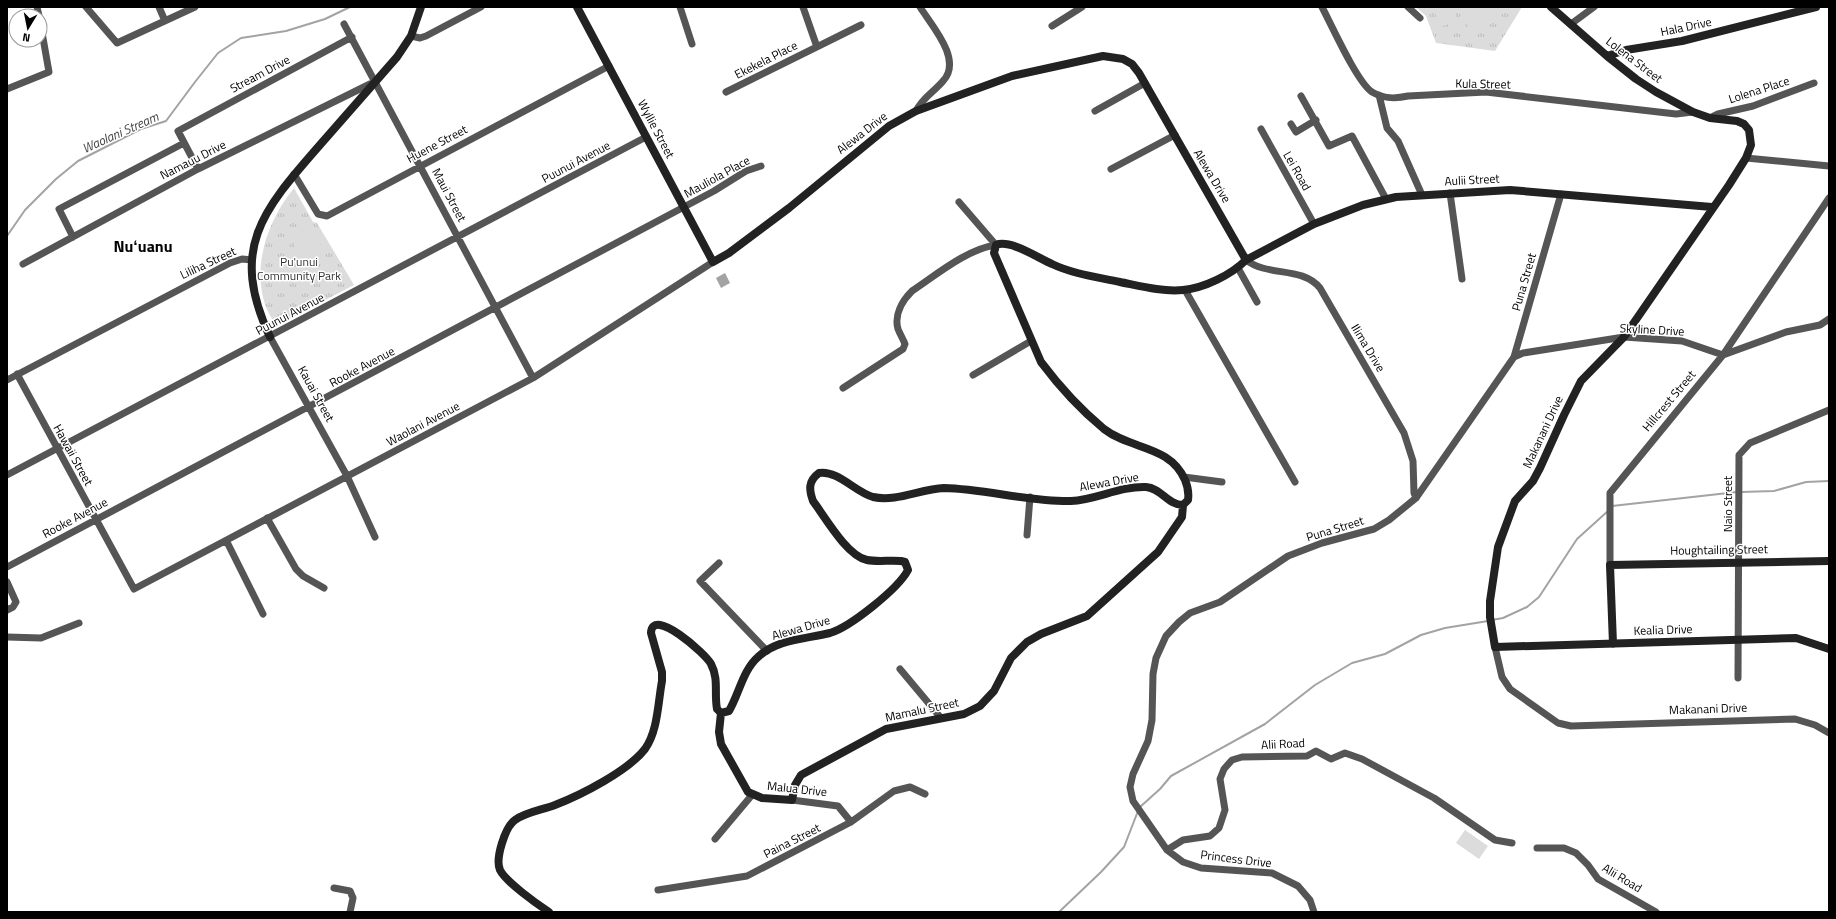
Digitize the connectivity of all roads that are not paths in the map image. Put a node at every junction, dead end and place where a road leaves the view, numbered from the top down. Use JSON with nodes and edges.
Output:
{"nodes":[{"id":1,"x":86,"y":7,"type":"edge"},
{"id":2,"x":159,"y":7,"type":"edge"},
{"id":3,"x":195,"y":7,"type":"edge"},
{"id":4,"x":421,"y":7,"type":"edge"},
{"id":5,"x":481,"y":7,"type":"edge"},
{"id":6,"x":577,"y":7,"type":"edge"},
{"id":7,"x":680,"y":7,"type":"edge"},
{"id":8,"x":803,"y":7,"type":"edge"},
{"id":9,"x":920,"y":7,"type":"edge"},
{"id":10,"x":1082,"y":7,"type":"edge"},
{"id":11,"x":1322,"y":7,"type":"edge"},
{"id":12,"x":1408,"y":7,"type":"edge"},
{"id":13,"x":1551,"y":7,"type":"edge"},
{"id":14,"x":1594,"y":7,"type":"edge"},
{"id":15,"x":1816,"y":7,"type":"edge"},
{"id":16,"x":1420,"y":18,"type":"dead end"},
{"id":17,"x":166,"y":21,"type":"junction"},
{"id":18,"x":344,"y":24,"type":"dead end"},
{"id":19,"x":1571,"y":24,"type":"junction"},
{"id":20,"x":861,"y":25,"type":"dead end"},
{"id":21,"x":1052,"y":26,"type":"dead end"},
{"id":22,"x":411,"y":36,"type":"junction"},
{"id":23,"x":352,"y":37,"type":"junction"},
{"id":24,"x":692,"y":44,"type":"dead end"},
{"id":25,"x":817,"y":47,"type":"junction"},
{"id":26,"x":45,"y":48,"type":"edge"},
{"id":27,"x":1607,"y":56,"type":"junction"},
{"id":28,"x":608,"y":66,"type":"junction"},
{"id":29,"x":376,"y":81,"type":"junction"},
{"id":30,"x":1145,"y":83,"type":"junction"},
{"id":31,"x":1814,"y":83,"type":"dead end"},
{"id":32,"x":7,"y":89,"type":"edge"},
{"id":33,"x":726,"y":92,"type":"dead end"},
{"id":34,"x":1301,"y":96,"type":"dead end"},
{"id":35,"x":1379,"y":96,"type":"junction"},
{"id":36,"x":916,"y":111,"type":"junction"},
{"id":37,"x":1095,"y":112,"type":"dead end"},
{"id":38,"x":1692,"y":112,"type":"junction"},
{"id":39,"x":1710,"y":118,"type":"junction"},
{"id":40,"x":1316,"y":120,"type":"junction"},
{"id":41,"x":1291,"y":124,"type":"dead end"},
{"id":42,"x":1261,"y":129,"type":"dead end"},
{"id":43,"x":1175,"y":136,"type":"junction"},
{"id":44,"x":646,"y":137,"type":"junction"},
{"id":45,"x":184,"y":143,"type":"junction"},
{"id":46,"x":1746,"y":158,"type":"junction"},
{"id":47,"x":421,"y":166,"type":"junction"},
{"id":48,"x":761,"y":166,"type":"dead end"},
{"id":49,"x":1829,"y":166,"type":"edge"},
{"id":50,"x":1110,"y":169,"type":"dead end"},
{"id":51,"x":198,"y":170,"type":"junction"},
{"id":52,"x":294,"y":174,"type":"junction"},
{"id":53,"x":1450,"y":193,"type":"junction"},
{"id":54,"x":1561,"y":194,"type":"junction"},
{"id":55,"x":1422,"y":195,"type":"junction"},
{"id":56,"x":1829,"y":198,"type":"edge"},
{"id":57,"x":1386,"y":199,"type":"junction"},
{"id":58,"x":959,"y":202,"type":"dead end"},
{"id":59,"x":1712,"y":207,"type":"junction"},
{"id":60,"x":684,"y":208,"type":"junction"},
{"id":61,"x":1314,"y":224,"type":"junction"},
{"id":62,"x":73,"y":237,"type":"junction"},
{"id":63,"x":458,"y":237,"type":"junction"},
{"id":64,"x":996,"y":245,"type":"junction"},
{"id":65,"x":252,"y":260,"type":"junction"},
{"id":66,"x":1246,"y":260,"type":"junction"},
{"id":67,"x":713,"y":262,"type":"junction"},
{"id":68,"x":23,"y":264,"type":"dead end"},
{"id":69,"x":1238,"y":268,"type":"junction"},
{"id":70,"x":1462,"y":279,"type":"dead end"},
{"id":71,"x":1184,"y":290,"type":"junction"},
{"id":72,"x":1257,"y":302,"type":"dead end"},
{"id":73,"x":497,"y":308,"type":"junction"},
{"id":74,"x":1829,"y":319,"type":"edge"},
{"id":75,"x":270,"y":337,"type":"junction"},
{"id":76,"x":1624,"y":337,"type":"junction"},
{"id":77,"x":1031,"y":341,"type":"junction"},
{"id":78,"x":1723,"y":355,"type":"junction"},
{"id":79,"x":1514,"y":356,"type":"junction"},
{"id":80,"x":17,"y":374,"type":"junction"},
{"id":81,"x":973,"y":376,"type":"dead end"},
{"id":82,"x":533,"y":378,"type":"junction"},
{"id":83,"x":7,"y":380,"type":"edge"},
{"id":84,"x":843,"y":388,"type":"dead end"},
{"id":85,"x":310,"y":408,"type":"junction"},
{"id":86,"x":1829,"y":410,"type":"edge"},
{"id":87,"x":57,"y":450,"type":"junction"},
{"id":88,"x":7,"y":475,"type":"edge"},
{"id":89,"x":347,"y":476,"type":"junction"},
{"id":90,"x":1184,"y":477,"type":"junction"},
{"id":91,"x":1222,"y":482,"type":"dead end"},
{"id":92,"x":1295,"y":482,"type":"dead end"},
{"id":93,"x":1030,"y":497,"type":"junction"},
{"id":94,"x":1416,"y":498,"type":"junction"},
{"id":95,"x":1183,"y":505,"type":"junction"},
{"id":96,"x":267,"y":518,"type":"junction"},
{"id":97,"x":97,"y":520,"type":"junction"},
{"id":98,"x":1027,"y":535,"type":"dead end"},
{"id":99,"x":375,"y":537,"type":"dead end"},
{"id":100,"x":226,"y":542,"type":"junction"},
{"id":101,"x":1829,"y":561,"type":"edge"},
{"id":102,"x":1740,"y":562,"type":"junction"},
{"id":103,"x":719,"y":563,"type":"dead end"},
{"id":104,"x":1610,"y":565,"type":"junction"},
{"id":105,"x":7,"y":567,"type":"edge"},
{"id":106,"x":7,"y":582,"type":"edge"},
{"id":107,"x":324,"y":588,"type":"dead end"},
{"id":108,"x":134,"y":589,"type":"joint"},
{"id":109,"x":7,"y":610,"type":"edge"},
{"id":110,"x":263,"y":614,"type":"dead end"},
{"id":111,"x":79,"y":623,"type":"dead end"},
{"id":112,"x":7,"y":637,"type":"edge"},
{"id":113,"x":1739,"y":639,"type":"junction"},
{"id":114,"x":1613,"y":644,"type":"junction"},
{"id":115,"x":1495,"y":647,"type":"junction"},
{"id":116,"x":1829,"y":649,"type":"edge"},
{"id":117,"x":767,"y":651,"type":"junction"},
{"id":118,"x":900,"y":669,"type":"dead end"},
{"id":119,"x":1738,"y":678,"type":"dead end"},
{"id":120,"x":721,"y":713,"type":"junction"},
{"id":121,"x":941,"y":718,"type":"junction"},
{"id":122,"x":1829,"y":733,"type":"edge"},
{"id":123,"x":925,"y":794,"type":"dead end"},
{"id":124,"x":752,"y":795,"type":"junction"},
{"id":125,"x":792,"y":800,"type":"junction"},
{"id":126,"x":851,"y":822,"type":"junction"},
{"id":127,"x":715,"y":839,"type":"dead end"},
{"id":128,"x":1512,"y":843,"type":"dead end"},
{"id":129,"x":1537,"y":848,"type":"dead end"},
{"id":130,"x":1167,"y":850,"type":"junction"},
{"id":131,"x":334,"y":888,"type":"dead end"},
{"id":132,"x":658,"y":890,"type":"dead end"},
{"id":133,"x":350,"y":912,"type":"edge"},
{"id":134,"x":549,"y":912,"type":"edge"},
{"id":135,"x":1314,"y":912,"type":"edge"},
{"id":136,"x":1656,"y":912,"type":"edge"}],
"edges":[{"from":1,"to":17,"type":"street"},
{"from":2,"to":17,"type":"street"},
{"from":3,"to":17,"type":"street"},
{"from":4,"to":22,"type":"street","name":"Liliha Street"},
{"from":5,"to":22,"type":"street"},
{"from":6,"to":28,"type":"street","name":"Wyllie Street"},
{"from":7,"to":24,"type":"street"},
{"from":8,"to":25,"type":"street","name":"Ekekela Place"},
{"from":9,"to":36,"type":"street"},
{"from":10,"to":21,"type":"street"},
{"from":11,"to":35,"type":"street"},
{"from":12,"to":16,"type":"street"},
{"from":13,"to":19,"type":"street","name":"Lolena Street"},
{"from":14,"to":19,"type":"street"},
{"from":15,"to":27,"type":"street","name":"Hala Drive"},
{"from":18,"to":23,"type":"street","name":"Maui Street"},
{"from":19,"to":27,"type":"street","name":"Lolena Street"},
{"from":20,"to":25,"type":"street","name":"Ekekela Place"},
{"from":22,"to":29,"type":"street","name":"Liliha Street"},
{"from":23,"to":29,"type":"street","name":"Maui Street"},
{"from":23,"to":45,"type":"street","name":"Stream Drive"},
{"from":25,"to":33,"type":"street","name":"Ekekela Place"},
{"from":26,"to":32,"type":"street"},
{"from":27,"to":38,"type":"street","name":"Lolena Street"},
{"from":28,"to":44,"type":"street","name":"Wyllie Street"},
{"from":28,"to":47,"type":"street","name":"Huene Street"},
{"from":29,"to":47,"type":"street","name":"Maui Street"},
{"from":29,"to":51,"type":"street","name":"Namauu Drive"},
{"from":29,"to":52,"type":"street","name":"Liliha Street"},
{"from":30,"to":36,"type":"street","name":"Alewa Drive"},
{"from":30,"to":37,"type":"street"},
{"from":30,"to":43,"type":"street","name":"Alewa Drive"},
{"from":31,"to":39,"type":"street","name":"Lolena Place"},
{"from":34,"to":40,"type":"street"},
{"from":35,"to":38,"type":"street","name":"Kula Street"},
{"from":35,"to":55,"type":"street"},
{"from":36,"to":67,"type":"street","name":"Alewa Drive"},
{"from":38,"to":39,"type":"street","name":"Lolena Street"},
{"from":39,"to":46,"type":"street","name":"Makanani Drive"},
{"from":40,"to":41,"type":"street"},
{"from":40,"to":57,"type":"street"},
{"from":42,"to":61,"type":"street","name":"Lei Road"},
{"from":43,"to":50,"type":"street"},
{"from":43,"to":66,"type":"street","name":"Alewa Drive"},
{"from":44,"to":60,"type":"street","name":"Wyllie Street"},
{"from":44,"to":63,"type":"street","name":"Puunui Avenue"},
{"from":45,"to":51,"type":"street"},
{"from":45,"to":62,"type":"street"},
{"from":46,"to":49,"type":"street"},
{"from":46,"to":59,"type":"street","name":"Makanani Drive"},
{"from":47,"to":52,"type":"street","name":"Huene Street"},
{"from":47,"to":63,"type":"street","name":"Maui Street"},
{"from":48,"to":60,"type":"street","name":"Mauliola Place"},
{"from":51,"to":62,"type":"street","name":"Namauu Drive"},
{"from":52,"to":65,"type":"street","name":"Liliha Street"},
{"from":53,"to":54,"type":"street","name":"Aulii Street"},
{"from":53,"to":55,"type":"street","name":"Aulii Street"},
{"from":53,"to":70,"type":"street"},
{"from":54,"to":59,"type":"street","name":"Aulii Street"},
{"from":54,"to":79,"type":"street","name":"Puna Street"},
{"from":55,"to":57,"type":"street","name":"Aulii Street"},
{"from":56,"to":78,"type":"street","name":"Hillcrest Street"},
{"from":57,"to":61,"type":"street","name":"Aulii Street"},
{"from":58,"to":64,"type":"street"},
{"from":59,"to":76,"type":"street","name":"Makanani Drive"},
{"from":60,"to":67,"type":"street","name":"Wyllie Street"},
{"from":60,"to":73,"type":"street","name":"Rooke Avenue"},
{"from":61,"to":66,"type":"street","name":"Aulii Street"},
{"from":62,"to":68,"type":"street","name":"Namauu Drive"},
{"from":63,"to":73,"type":"street","name":"Maui Street"},
{"from":63,"to":75,"type":"street","name":"Puunui Avenue"},
{"from":64,"to":71,"type":"street"},
{"from":64,"to":77,"type":"street"},
{"from":64,"to":84,"type":"street"},
{"from":65,"to":75,"type":"street","name":"Kauai Street"},
{"from":65,"to":80,"type":"street","name":"Liliha Street"},
{"from":66,"to":69,"type":"street"},
{"from":66,"to":94,"type":"street","name":"Ilima Drive"},
{"from":67,"to":82,"type":"street","name":"Waolani Avenue"},
{"from":69,"to":71,"type":"street"},
{"from":69,"to":72,"type":"street"},
{"from":71,"to":92,"type":"street"},
{"from":73,"to":82,"type":"street","name":"Maui Street"},
{"from":73,"to":85,"type":"street","name":"Rooke Avenue"},
{"from":74,"to":78,"type":"street"},
{"from":75,"to":85,"type":"street","name":"Kauai Street"},
{"from":75,"to":87,"type":"street","name":"Puunui Avenue"},
{"from":76,"to":78,"type":"street","name":"Skyline Drive"},
{"from":76,"to":79,"type":"street","name":"Skyline Drive"},
{"from":76,"to":115,"type":"street","name":"Makanani Drive"},
{"from":77,"to":81,"type":"street"},
{"from":77,"to":90,"type":"street"},
{"from":78,"to":104,"type":"street","name":"Hillcrest Street"},
{"from":79,"to":94,"type":"street","name":"Puna Street"},
{"from":80,"to":83,"type":"street","name":"Liliha Street"},
{"from":80,"to":87,"type":"street","name":"Hawaii Street"},
{"from":82,"to":89,"type":"street","name":"Waolani Avenue"},
{"from":85,"to":89,"type":"street","name":"Kauai Street"},
{"from":85,"to":97,"type":"street","name":"Rooke Avenue"},
{"from":86,"to":102,"type":"street","name":"Naio Street"},
{"from":87,"to":88,"type":"street","name":"Puunui Avenue"},
{"from":87,"to":97,"type":"street","name":"Hawaii Street"},
{"from":89,"to":96,"type":"street","name":"Waolani Avenue"},
{"from":89,"to":99,"type":"street","name":"Kauai Street"},
{"from":90,"to":91,"type":"street"},
{"from":90,"to":95,"type":"street"},
{"from":93,"to":95,"type":"street","name":"Alewa Drive"},
{"from":93,"to":98,"type":"street"},
{"from":93,"to":117,"type":"street","name":"Alewa Drive"},
{"from":94,"to":130,"type":"street","name":"Puna Street"},
{"from":95,"to":121,"type":"street","name":"Mamalu Street"},
{"from":96,"to":100,"type":"street","name":"Waolani Avenue"},
{"from":96,"to":107,"type":"street"},
{"from":97,"to":105,"type":"street","name":"Rooke Avenue"},
{"from":97,"to":108,"type":"street","name":"Hawaii Street"},
{"from":100,"to":108,"type":"street","name":"Waolani Avenue"},
{"from":100,"to":110,"type":"street"},
{"from":101,"to":102,"type":"street","name":"Houghtailing Street"},
{"from":102,"to":104,"type":"street","name":"Houghtailing Street"},
{"from":102,"to":113,"type":"street","name":"Naio Street"},
{"from":103,"to":117,"type":"street"},
{"from":104,"to":114,"type":"street","name":"Hillcrest Street"},
{"from":106,"to":109,"type":"street"},
{"from":111,"to":112,"type":"street"},
{"from":113,"to":114,"type":"street","name":"Kealia Drive"},
{"from":113,"to":116,"type":"street","name":"Kealia Drive"},
{"from":113,"to":119,"type":"street","name":"Naio Street"},
{"from":114,"to":115,"type":"street","name":"Kealia Drive"},
{"from":115,"to":122,"type":"street","name":"Makanani Drive"},
{"from":117,"to":120,"type":"street","name":"Alewa Drive"},
{"from":118,"to":121,"type":"street"},
{"from":120,"to":124,"type":"street","name":"Malua Drive"},
{"from":120,"to":134,"type":"street"},
{"from":121,"to":125,"type":"street","name":"Mamalu Street"},
{"from":123,"to":126,"type":"street","name":"Paina Street"},
{"from":124,"to":125,"type":"street","name":"Malua Drive"},
{"from":124,"to":127,"type":"street"},
{"from":125,"to":126,"type":"street","name":"Malua Drive"},
{"from":126,"to":132,"type":"street","name":"Paina Street"},
{"from":128,"to":130,"type":"street","name":"Alii Road"},
{"from":129,"to":136,"type":"street","name":"Alii Road"},
{"from":130,"to":135,"type":"street","name":"Princess Drive"},
{"from":131,"to":133,"type":"street"}]}
